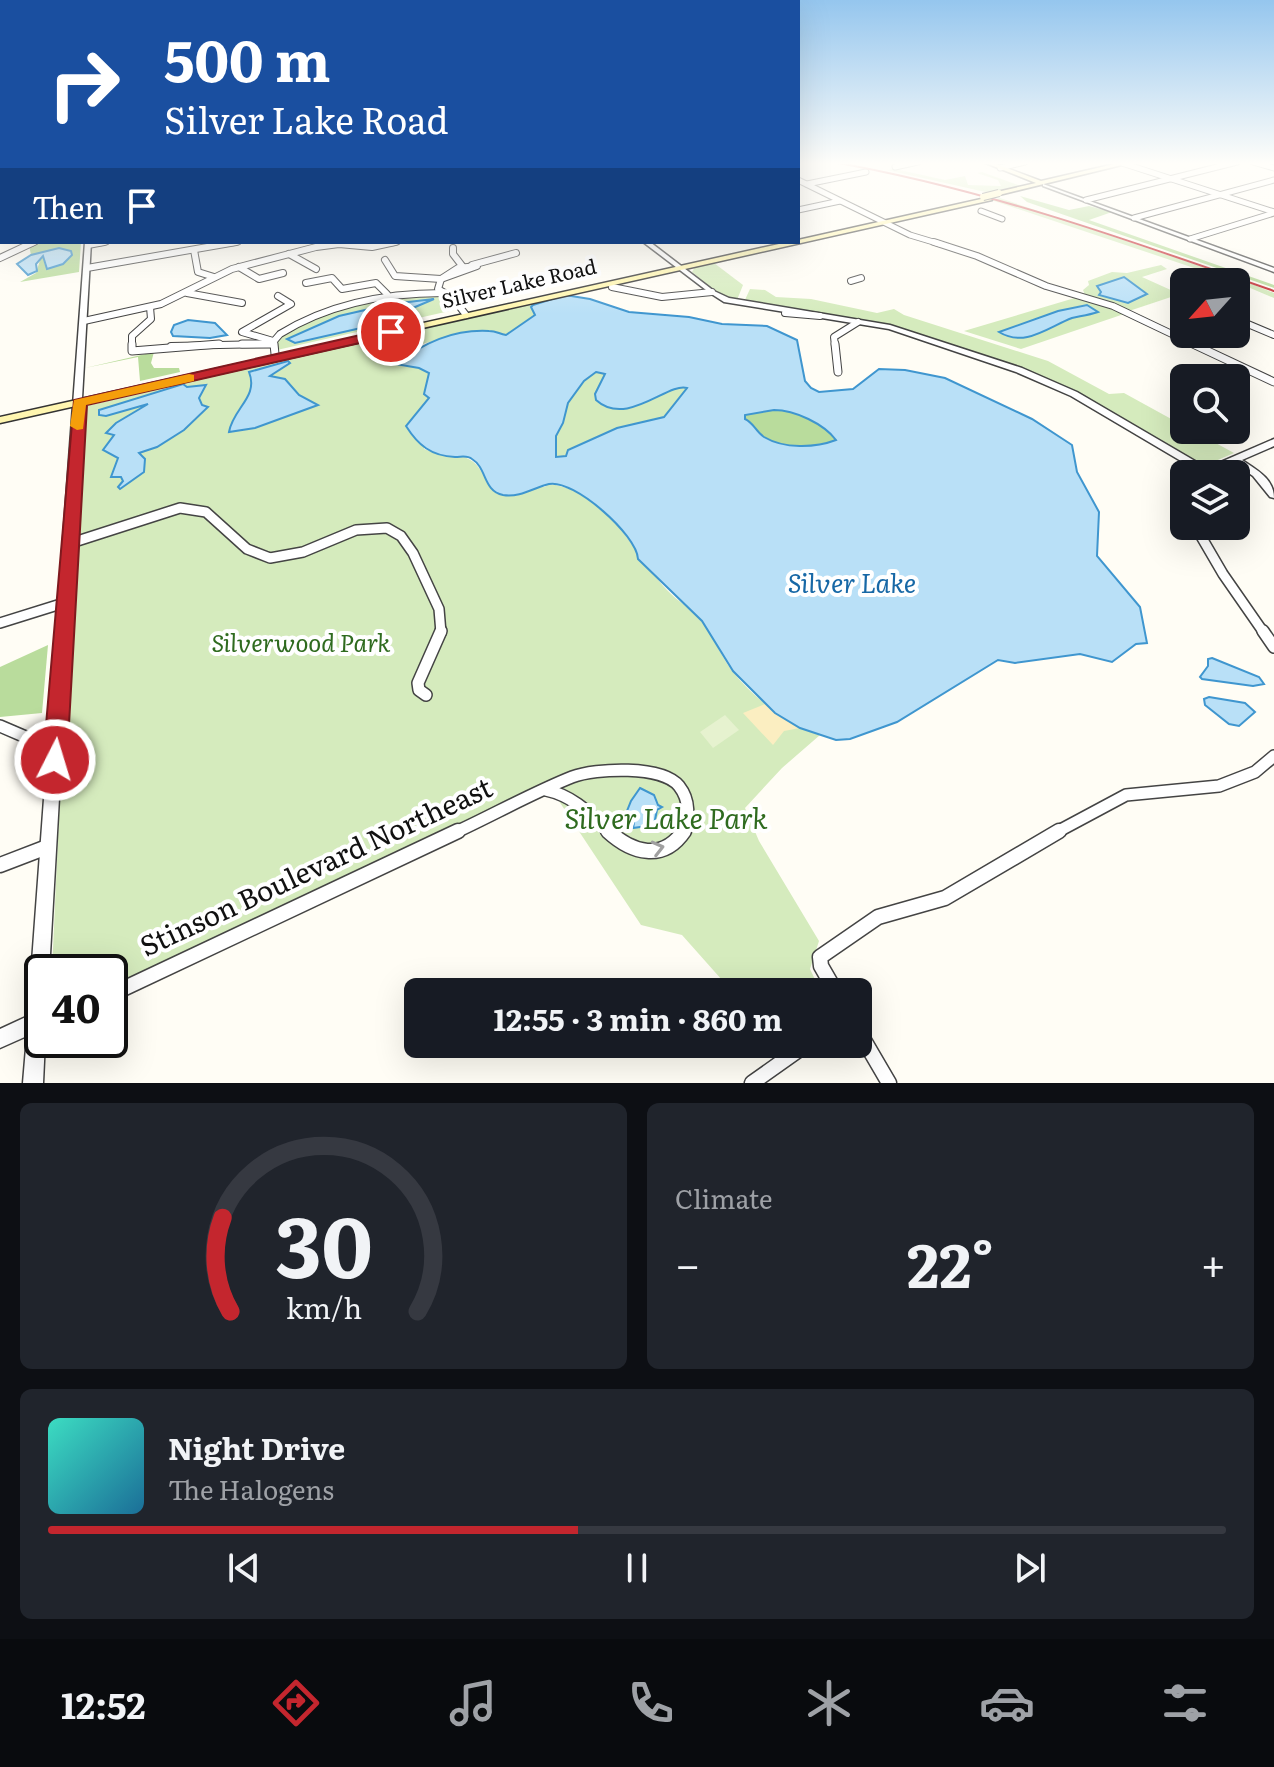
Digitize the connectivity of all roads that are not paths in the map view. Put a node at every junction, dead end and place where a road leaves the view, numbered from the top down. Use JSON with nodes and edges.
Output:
{"nodes":[{"id":1,"x":863,"y":213,"type":"edge"},
{"id":2,"x":923,"y":213,"type":"edge"},
{"id":3,"x":929,"y":213,"type":"edge"},
{"id":4,"x":985,"y":213,"type":"edge"},
{"id":5,"x":1119,"y":213,"type":"edge"},
{"id":6,"x":1154,"y":213,"type":"edge"},
{"id":7,"x":1274,"y":213,"type":"edge"},
{"id":8,"x":1134,"y":218,"type":"junction"},
{"id":9,"x":901,"y":219,"type":"junction"},
{"id":10,"x":1002,"y":219,"type":"dead end"},
{"id":11,"x":881,"y":222,"type":"junction"},
{"id":12,"x":863,"y":228,"type":"junction"},
{"id":13,"x":899,"y":230,"type":"junction"},
{"id":14,"x":800,"y":238,"type":"edge"},
{"id":15,"x":1190,"y":239,"type":"junction"},
{"id":16,"x":800,"y":241,"type":"edge"},
{"id":17,"x":31,"y":244,"type":"edge"},
{"id":18,"x":88,"y":244,"type":"edge"},
{"id":19,"x":227,"y":244,"type":"edge"},
{"id":20,"x":329,"y":244,"type":"edge"},
{"id":21,"x":329,"y":244,"type":"edge"},
{"id":22,"x":385,"y":244,"type":"edge"},
{"id":23,"x":649,"y":244,"type":"edge"},
{"id":24,"x":780,"y":244,"type":"edge"},
{"id":25,"x":453,"y":248,"type":"dead end"},
{"id":26,"x":194,"y":250,"type":"junction"},
{"id":27,"x":516,"y":253,"type":"dead end"},
{"id":28,"x":289,"y":254,"type":"junction"},
{"id":29,"x":0,"y":258,"type":"edge"},
{"id":30,"x":385,"y":260,"type":"dead end"},
{"id":31,"x":704,"y":263,"type":"junction"},
{"id":32,"x":472,"y":265,"type":"junction"},
{"id":33,"x":677,"y":266,"type":"junction"},
{"id":34,"x":239,"y":267,"type":"junction"},
{"id":35,"x":463,"y":267,"type":"junction"},
{"id":36,"x":87,"y":268,"type":"junction"},
{"id":37,"x":316,"y":269,"type":"dead end"},
{"id":38,"x":1274,"y":270,"type":"edge"},
{"id":39,"x":283,"y":273,"type":"dead end"},
{"id":40,"x":690,"y":276,"type":"junction"},
{"id":41,"x":214,"y":277,"type":"junction"},
{"id":42,"x":861,"y":278,"type":"dead end"},
{"id":43,"x":440,"y":279,"type":"junction"},
{"id":44,"x":851,"y":281,"type":"dead end"},
{"id":45,"x":306,"y":283,"type":"dead end"},
{"id":46,"x":612,"y":287,"type":"dead end"},
{"id":47,"x":712,"y":292,"type":"junction"},
{"id":48,"x":187,"y":293,"type":"junction"},
{"id":49,"x":443,"y":293,"type":"junction"},
{"id":50,"x":387,"y":294,"type":"junction"},
{"id":51,"x":278,"y":296,"type":"dead end"},
{"id":52,"x":242,"y":303,"type":"dead end"},
{"id":53,"x":150,"y":307,"type":"junction"},
{"id":54,"x":464,"y":313,"type":"junction"},
{"id":55,"x":785,"y":313,"type":"dead end"},
{"id":56,"x":820,"y":316,"type":"junction"},
{"id":57,"x":84,"y":321,"type":"junction"},
{"id":58,"x":858,"y":322,"type":"junction"},
{"id":59,"x":1250,"y":322,"type":"edge"},
{"id":60,"x":1170,"y":332,"type":"edge"},
{"id":61,"x":1274,"y":333,"type":"edge"},
{"id":62,"x":274,"y":346,"type":"junction"},
{"id":63,"x":1203,"y":348,"type":"edge"},
{"id":64,"x":838,"y":372,"type":"dead end"},
{"id":65,"x":1274,"y":382,"type":"edge"},
{"id":66,"x":80,"y":400,"type":"junction"},
{"id":67,"x":0,"y":417,"type":"edge"},
{"id":68,"x":1274,"y":442,"type":"edge"},
{"id":69,"x":1183,"y":460,"type":"edge"},
{"id":70,"x":1236,"y":460,"type":"edge"},
{"id":71,"x":1250,"y":469,"type":"edge"},
{"id":72,"x":1274,"y":495,"type":"edge"},
{"id":73,"x":1203,"y":540,"type":"edge"},
{"id":74,"x":68,"y":544,"type":"junction"},
{"id":75,"x":64,"y":603,"type":"junction"},
{"id":76,"x":0,"y":623,"type":"edge"},
{"id":77,"x":1274,"y":647,"type":"edge"},
{"id":78,"x":426,"y":695,"type":"dead end"},
{"id":79,"x":0,"y":726,"type":"edge"},
{"id":80,"x":58,"y":730,"type":"junction"},
{"id":81,"x":1274,"y":756,"type":"edge"},
{"id":82,"x":546,"y":790,"type":"junction"},
{"id":83,"x":47,"y":847,"type":"junction"},
{"id":84,"x":0,"y":865,"type":"edge"},
{"id":85,"x":43,"y":954,"type":"edge"},
{"id":86,"x":830,"y":978,"type":"edge"},
{"id":87,"x":128,"y":987,"type":"edge"},
{"id":88,"x":24,"y":1029,"type":"edge"},
{"id":89,"x":0,"y":1039,"type":"edge"},
{"id":90,"x":872,"y":1054,"type":"edge"},
{"id":91,"x":36,"y":1058,"type":"edge"},
{"id":92,"x":787,"y":1058,"type":"edge"},
{"id":93,"x":33,"y":1083,"type":"edge"},
{"id":94,"x":752,"y":1083,"type":"edge"},
{"id":95,"x":889,"y":1083,"type":"edge"}],
"edges":[{"from":1,"to":11,"type":"street"},
{"from":2,"to":11,"type":"main road"},
{"from":3,"to":9,"type":"main road","name":"Silver Lake Road"},
{"from":4,"to":10,"type":"street"},
{"from":5,"to":8,"type":"street"},
{"from":6,"to":8,"type":"street"},
{"from":7,"to":15,"type":"street"},
{"from":8,"to":15,"type":"street"},
{"from":9,"to":11,"type":"main road","name":"Silver Lake Road"},
{"from":9,"to":13,"type":"main road"},
{"from":11,"to":12,"type":"main road","name":"Silver Lake Road"},
{"from":11,"to":13,"type":"street"},
{"from":11,"to":14,"type":"main road"},
{"from":12,"to":13,"type":"main road"},
{"from":12,"to":16,"type":"main road","name":"Silver Lake Road"},
{"from":13,"to":60,"type":"street"},
{"from":15,"to":38,"type":"street"},
{"from":17,"to":29,"type":"street"},
{"from":18,"to":36,"type":"street"},
{"from":19,"to":26,"type":"street"},
{"from":20,"to":28,"type":"street"},
{"from":21,"to":22,"type":"street"},
{"from":23,"to":33,"type":"street"},
{"from":24,"to":31,"type":"main road","name":"Silver Lake Road"},
{"from":24,"to":33,"type":"main road"},
{"from":25,"to":35,"type":"street"},
{"from":26,"to":36,"type":"street"},
{"from":26,"to":41,"type":"street"},
{"from":27,"to":32,"type":"street"},
{"from":28,"to":34,"type":"street"},
{"from":28,"to":37,"type":"street"},
{"from":30,"to":43,"type":"street"},
{"from":31,"to":33,"type":"main road","name":"Silver Lake Road"},
{"from":31,"to":40,"type":"main road"},
{"from":32,"to":35,"type":"street"},
{"from":32,"to":43,"type":"street"},
{"from":33,"to":40,"type":"street"},
{"from":33,"to":54,"type":"main road","name":"Silver Lake Road"},
{"from":34,"to":39,"type":"street"},
{"from":34,"to":41,"type":"street"},
{"from":35,"to":43,"type":"street"},
{"from":36,"to":57,"type":"street"},
{"from":40,"to":47,"type":"street"},
{"from":41,"to":48,"type":"street"},
{"from":42,"to":44,"type":"street"},
{"from":43,"to":49,"type":"street"},
{"from":45,"to":50,"type":"street"},
{"from":46,"to":47,"type":"street"},
{"from":47,"to":56,"type":"street"},
{"from":48,"to":52,"type":"street"},
{"from":48,"to":53,"type":"street"},
{"from":49,"to":50,"type":"street"},
{"from":49,"to":54,"type":"street"},
{"from":50,"to":62,"type":"street"},
{"from":51,"to":62,"type":"street"},
{"from":53,"to":57,"type":"street"},
{"from":53,"to":62,"type":"street"},
{"from":54,"to":62,"type":"main road"},
{"from":54,"to":66,"type":"main road","name":"Silver Lake Road"},
{"from":55,"to":56,"type":"street"},
{"from":56,"to":58,"type":"street"},
{"from":57,"to":66,"type":"street"},
{"from":58,"to":64,"type":"street"},
{"from":58,"to":69,"type":"street"},
{"from":59,"to":61,"type":"street"},
{"from":62,"to":66,"type":"main road"},
{"from":63,"to":65,"type":"street"},
{"from":66,"to":67,"type":"main road"},
{"from":66,"to":74,"type":"street"},
{"from":68,"to":70,"type":"street"},
{"from":71,"to":72,"type":"street"},
{"from":73,"to":77,"type":"street"},
{"from":74,"to":75,"type":"street"},
{"from":74,"to":78,"type":"street"},
{"from":75,"to":76,"type":"street"},
{"from":75,"to":80,"type":"street"},
{"from":79,"to":80,"type":"street"},
{"from":80,"to":83,"type":"street"},
{"from":81,"to":86,"type":"street"},
{"from":82,"to":82,"type":"street","name":"Stinson Boulevard Northeast","one_way":true},
{"from":82,"to":87,"type":"street","name":"Stinson Boulevard Northeast"},
{"from":83,"to":84,"type":"street"},
{"from":83,"to":85,"type":"street"},
{"from":88,"to":89,"type":"street"},
{"from":90,"to":95,"type":"street"},
{"from":91,"to":93,"type":"street"},
{"from":92,"to":94,"type":"street"}]}
